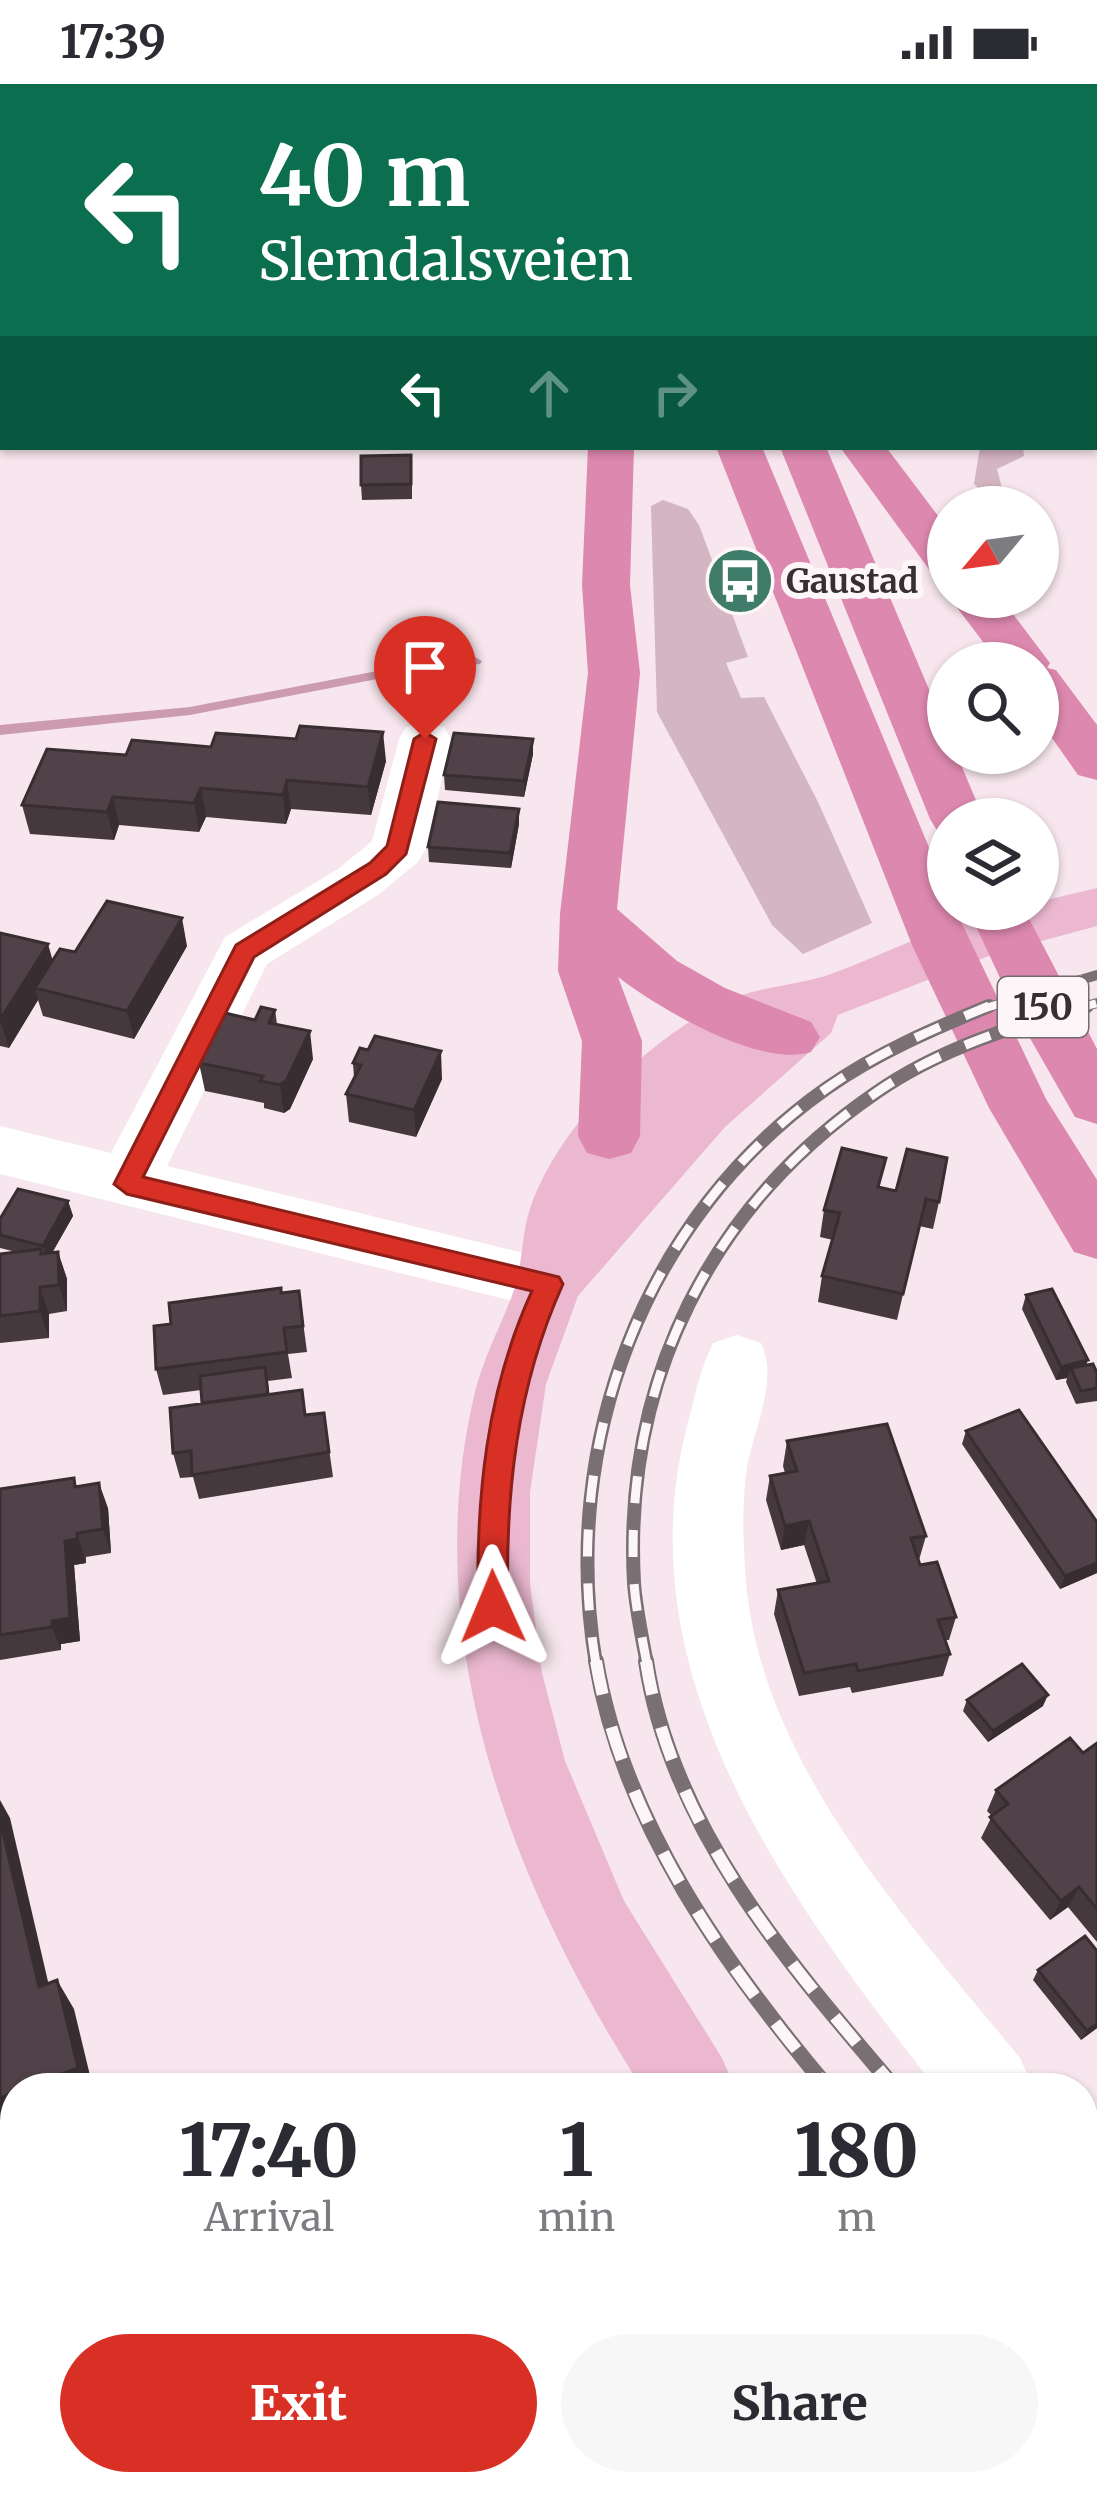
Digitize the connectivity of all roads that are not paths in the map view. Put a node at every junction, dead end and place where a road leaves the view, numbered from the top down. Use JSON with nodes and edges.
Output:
{"nodes":[{"id":1,"x":611,"y":450,"type":"edge"},
{"id":2,"x":740,"y":450,"type":"edge"},
{"id":3,"x":803,"y":450,"type":"edge"},
{"id":4,"x":865,"y":450,"type":"edge"},
{"id":5,"x":927,"y":534,"type":"edge"},
{"id":6,"x":990,"y":618,"type":"edge"},
{"id":7,"x":1008,"y":642,"type":"edge"},
{"id":8,"x":1059,"y":709,"type":"edge"},
{"id":9,"x":425,"y":739,"type":"dead end"},
{"id":10,"x":1096,"y":758,"type":"edge"},
{"id":11,"x":948,"y":798,"type":"edge"},
{"id":12,"x":1083,"y":911,"type":"edge"},
{"id":13,"x":588,"y":914,"type":"junction"},
{"id":14,"x":1005,"y":930,"type":"edge"},
{"id":15,"x":811,"y":1007,"type":"junction"},
{"id":16,"x":1097,"y":1101,"type":"edge"},
{"id":17,"x":609,"y":1136,"type":"junction"},
{"id":18,"x":0,"y":1150,"type":"edge"},
{"id":19,"x":127,"y":1184,"type":"junction"},
{"id":20,"x":1097,"y":1234,"type":"edge"},
{"id":21,"x":549,"y":1284,"type":"junction"},
{"id":22,"x":737,"y":1363,"type":"dead end"},
{"id":23,"x":682,"y":2073,"type":"edge"},
{"id":24,"x":978,"y":2073,"type":"edge"}],
"edges":[{"from":1,"to":13,"type":"highway"},
{"from":2,"to":20,"type":"highway","number":"150"},
{"from":3,"to":11,"type":"highway"},
{"from":4,"to":5,"type":"highway"},
{"from":6,"to":7,"type":"highway"},
{"from":8,"to":10,"type":"highway"},
{"from":9,"to":19,"type":"street"},
{"from":12,"to":15,"type":"main road"},
{"from":13,"to":15,"type":"highway"},
{"from":13,"to":17,"type":"highway"},
{"from":14,"to":16,"type":"highway","number":"150"},
{"from":15,"to":17,"type":"main road"},
{"from":15,"to":21,"type":"main road"},
{"from":17,"to":21,"type":"main road"},
{"from":18,"to":19,"type":"street"},
{"from":19,"to":21,"type":"street"},
{"from":21,"to":23,"type":"main road"},
{"from":22,"to":24,"type":"street"}]}
